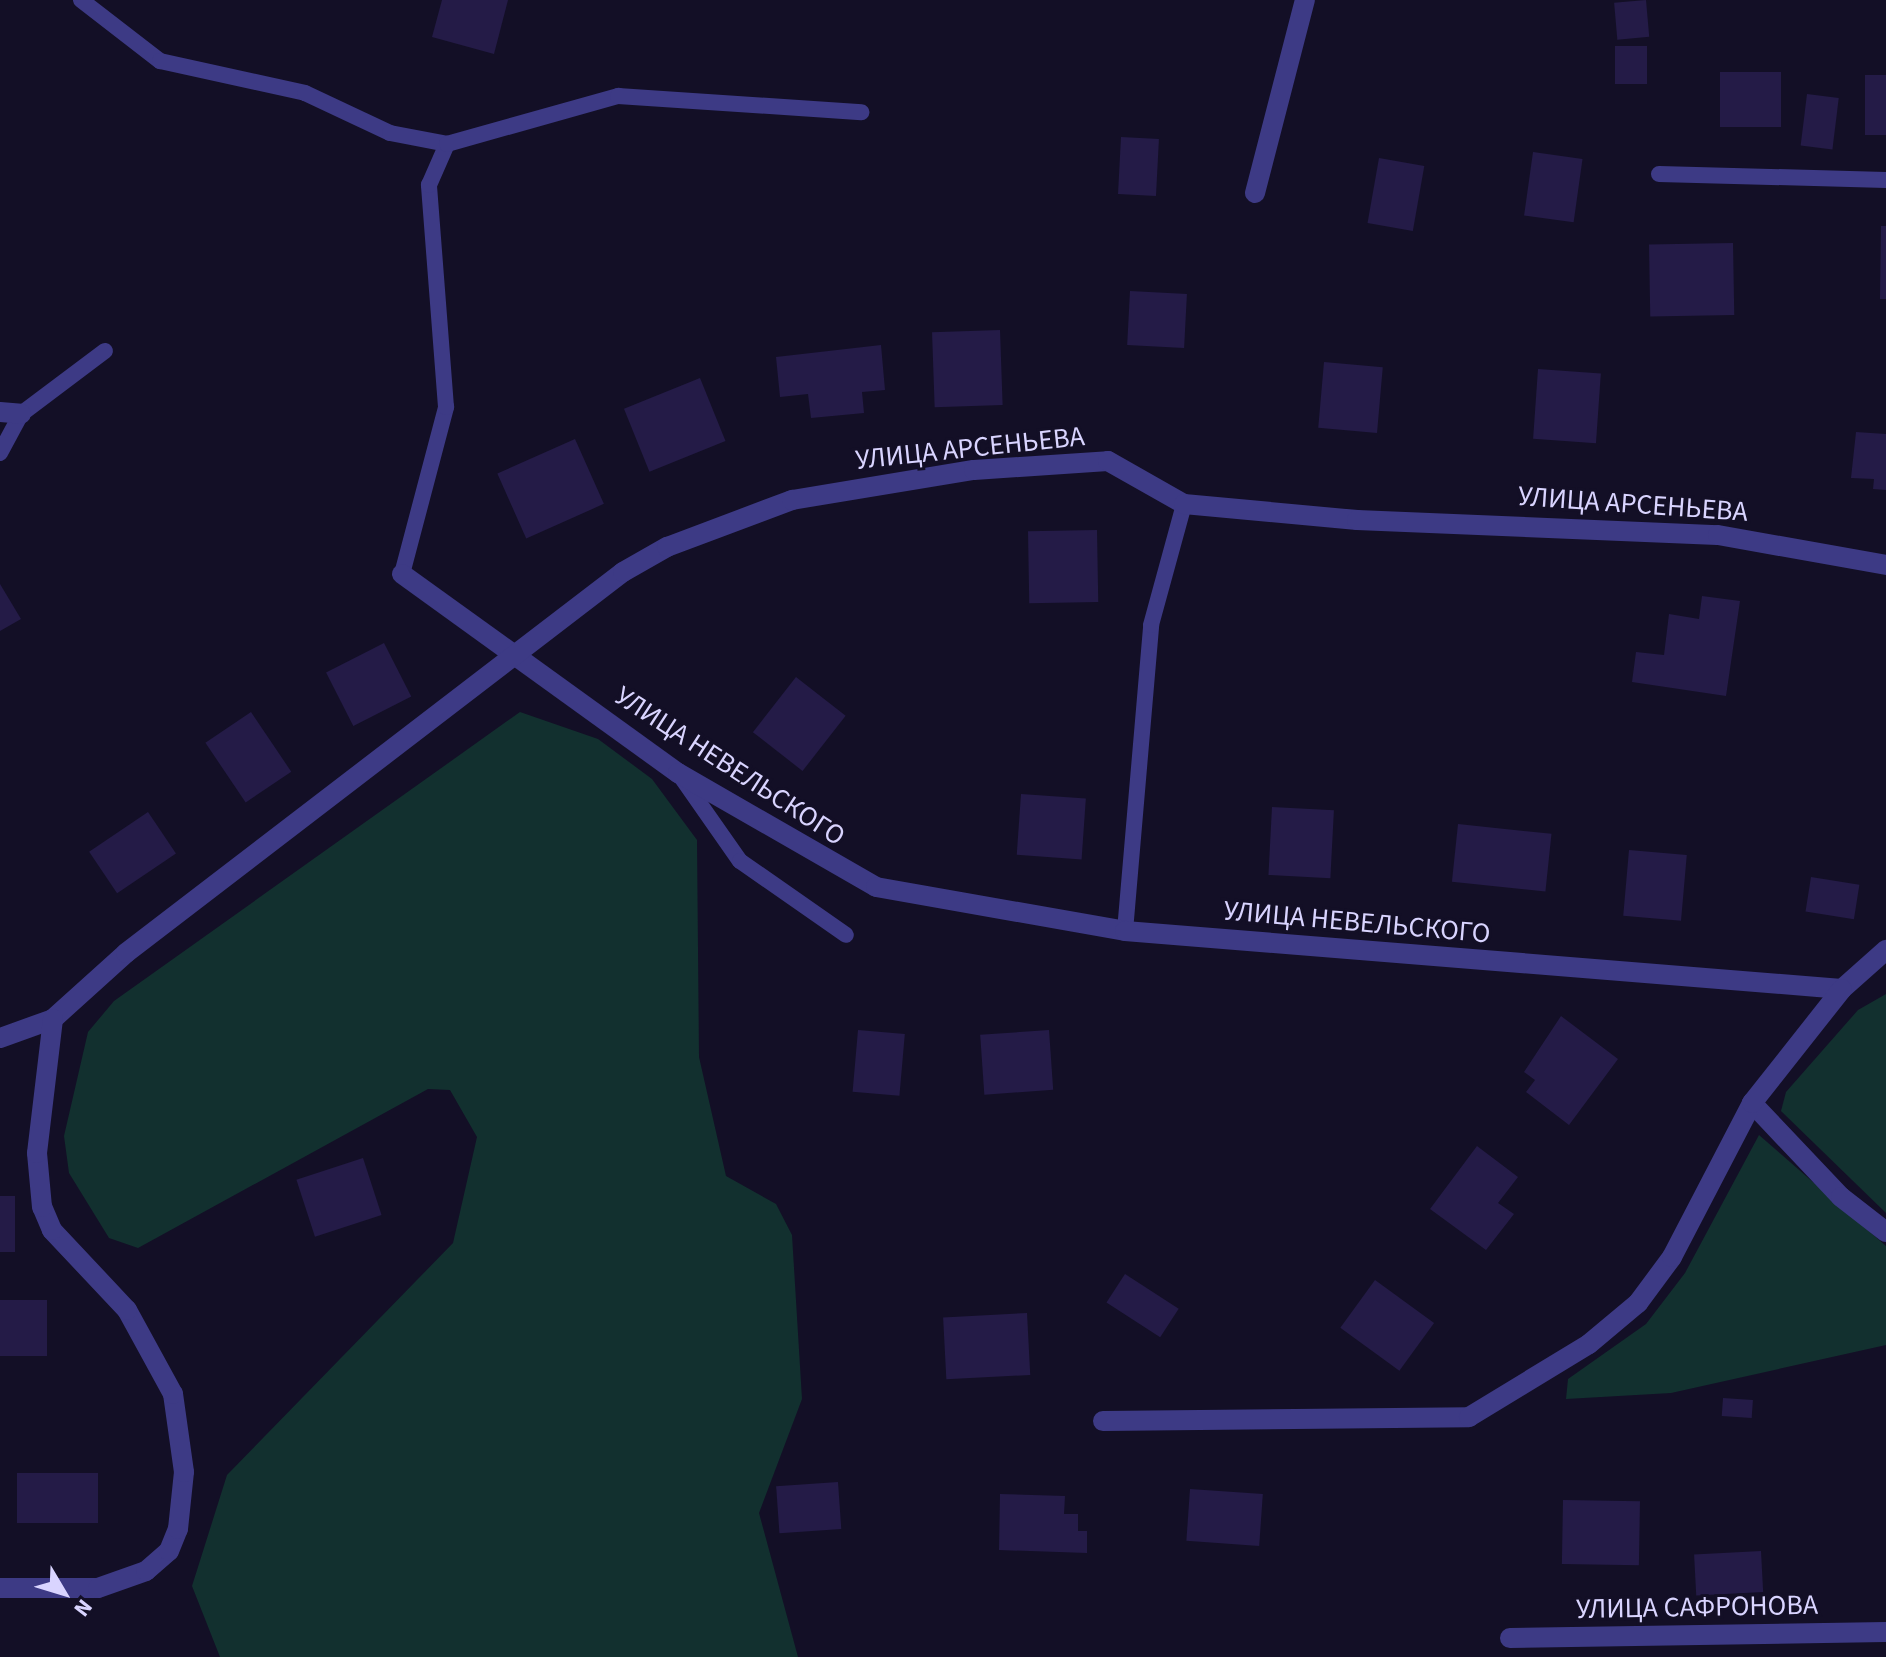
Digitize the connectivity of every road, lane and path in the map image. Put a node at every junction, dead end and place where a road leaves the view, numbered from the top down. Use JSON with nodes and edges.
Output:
{"nodes":[{"id":1,"x":81,"y":0,"type":"edge"},
{"id":2,"x":1305,"y":0,"type":"edge"},
{"id":3,"x":861,"y":112,"type":"dead end"},
{"id":4,"x":447,"y":144,"type":"junction"},
{"id":5,"x":1659,"y":174,"type":"dead end"},
{"id":6,"x":1886,"y":180,"type":"edge"},
{"id":7,"x":1255,"y":193,"type":"dead end"},
{"id":8,"x":105,"y":351,"type":"dead end"},
{"id":9,"x":10,"y":413,"type":"edge"},
{"id":10,"x":0,"y":453,"type":"edge"},
{"id":11,"x":1184,"y":504,"type":"junction"},
{"id":12,"x":1886,"y":565,"type":"edge"},
{"id":13,"x":402,"y":574,"type":"joint"},
{"id":14,"x":513,"y":655,"type":"junction"},
{"id":15,"x":678,"y":773,"type":"junction"},
{"id":16,"x":1125,"y":931,"type":"junction"},
{"id":17,"x":846,"y":935,"type":"dead end"},
{"id":18,"x":1884,"y":945,"type":"edge"},
{"id":19,"x":1842,"y":989,"type":"junction"},
{"id":20,"x":53,"y":1019,"type":"junction"},
{"id":21,"x":0,"y":1038,"type":"edge"},
{"id":22,"x":1752,"y":1103,"type":"junction"},
{"id":23,"x":1886,"y":1232,"type":"edge"},
{"id":24,"x":1103,"y":1421,"type":"dead end"},
{"id":25,"x":0,"y":1588,"type":"edge"},
{"id":26,"x":1886,"y":1632,"type":"edge"},
{"id":27,"x":1510,"y":1638,"type":"dead end"}],
"edges":[{"from":1,"to":4,"type":"lane"},
{"from":2,"to":7,"type":"street"},
{"from":3,"to":4,"type":"lane"},
{"from":4,"to":13,"type":"lane"},
{"from":5,"to":6,"type":"lane"},
{"from":8,"to":9,"type":"lane"},
{"from":9,"to":10,"type":"lane"},
{"from":11,"to":12,"type":"street","name":"УЛИЦА АРСЕНЬЕВА"},
{"from":11,"to":14,"type":"street","name":"УЛИЦА АРСЕНЬЕВА"},
{"from":11,"to":16,"type":"lane"},
{"from":13,"to":14,"type":"street"},
{"from":14,"to":15,"type":"street","name":"УЛИЦА НЕВЕЛЬСКОГО"},
{"from":14,"to":20,"type":"street"},
{"from":15,"to":16,"type":"street","name":"УЛИЦА НЕВЕЛЬСКОГО"},
{"from":15,"to":17,"type":"lane"},
{"from":16,"to":19,"type":"street","name":"УЛИЦА НЕВЕЛЬСКОГО"},
{"from":18,"to":19,"type":"street"},
{"from":19,"to":22,"type":"street"},
{"from":20,"to":21,"type":"street"},
{"from":20,"to":25,"type":"street"},
{"from":22,"to":23,"type":"street"},
{"from":22,"to":24,"type":"street"},
{"from":26,"to":27,"type":"street","name":"УЛИЦА САФРОНОВА"}]}
